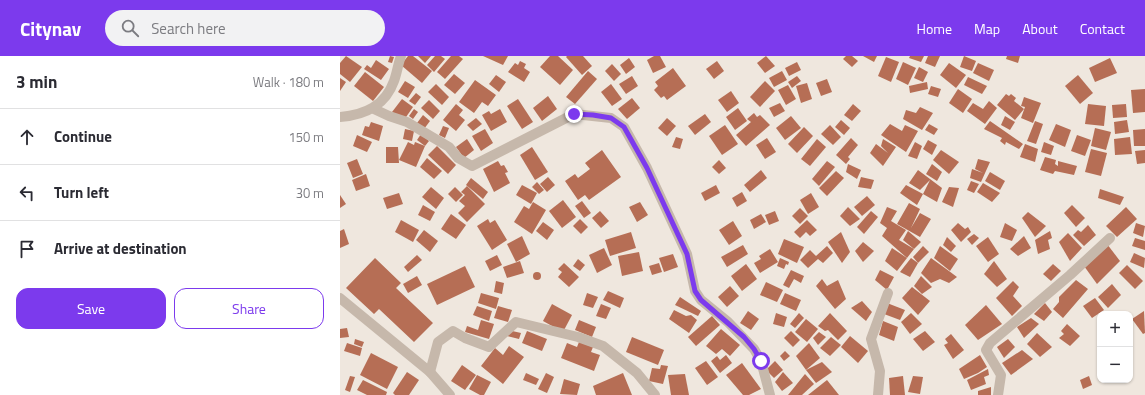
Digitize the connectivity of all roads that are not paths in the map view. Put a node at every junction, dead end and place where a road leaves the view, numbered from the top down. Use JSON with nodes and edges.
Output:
{"nodes":[{"id":1,"x":401,"y":56,"type":"edge"},
{"id":2,"x":374,"y":109,"type":"junction"},
{"id":3,"x":340,"y":118,"type":"edge"},
{"id":4,"x":1110,"y":238,"type":"dead end"},
{"id":5,"x":888,"y":293,"type":"dead end"},
{"id":6,"x":340,"y":298,"type":"edge"},
{"id":7,"x":430,"y":372,"type":"junction"},
{"id":8,"x":450,"y":395,"type":"edge"},
{"id":9,"x":655,"y":395,"type":"edge"},
{"id":10,"x":770,"y":395,"type":"edge"},
{"id":11,"x":878,"y":395,"type":"edge"},
{"id":12,"x":998,"y":395,"type":"edge"}],
"edges":[{"from":1,"to":2,"type":"street"},
{"from":2,"to":3,"type":"street"},
{"from":2,"to":10,"type":"street"},
{"from":4,"to":12,"type":"street"},
{"from":5,"to":11,"type":"street"},
{"from":6,"to":7,"type":"street"},
{"from":7,"to":8,"type":"street"},
{"from":7,"to":9,"type":"street"}]}
